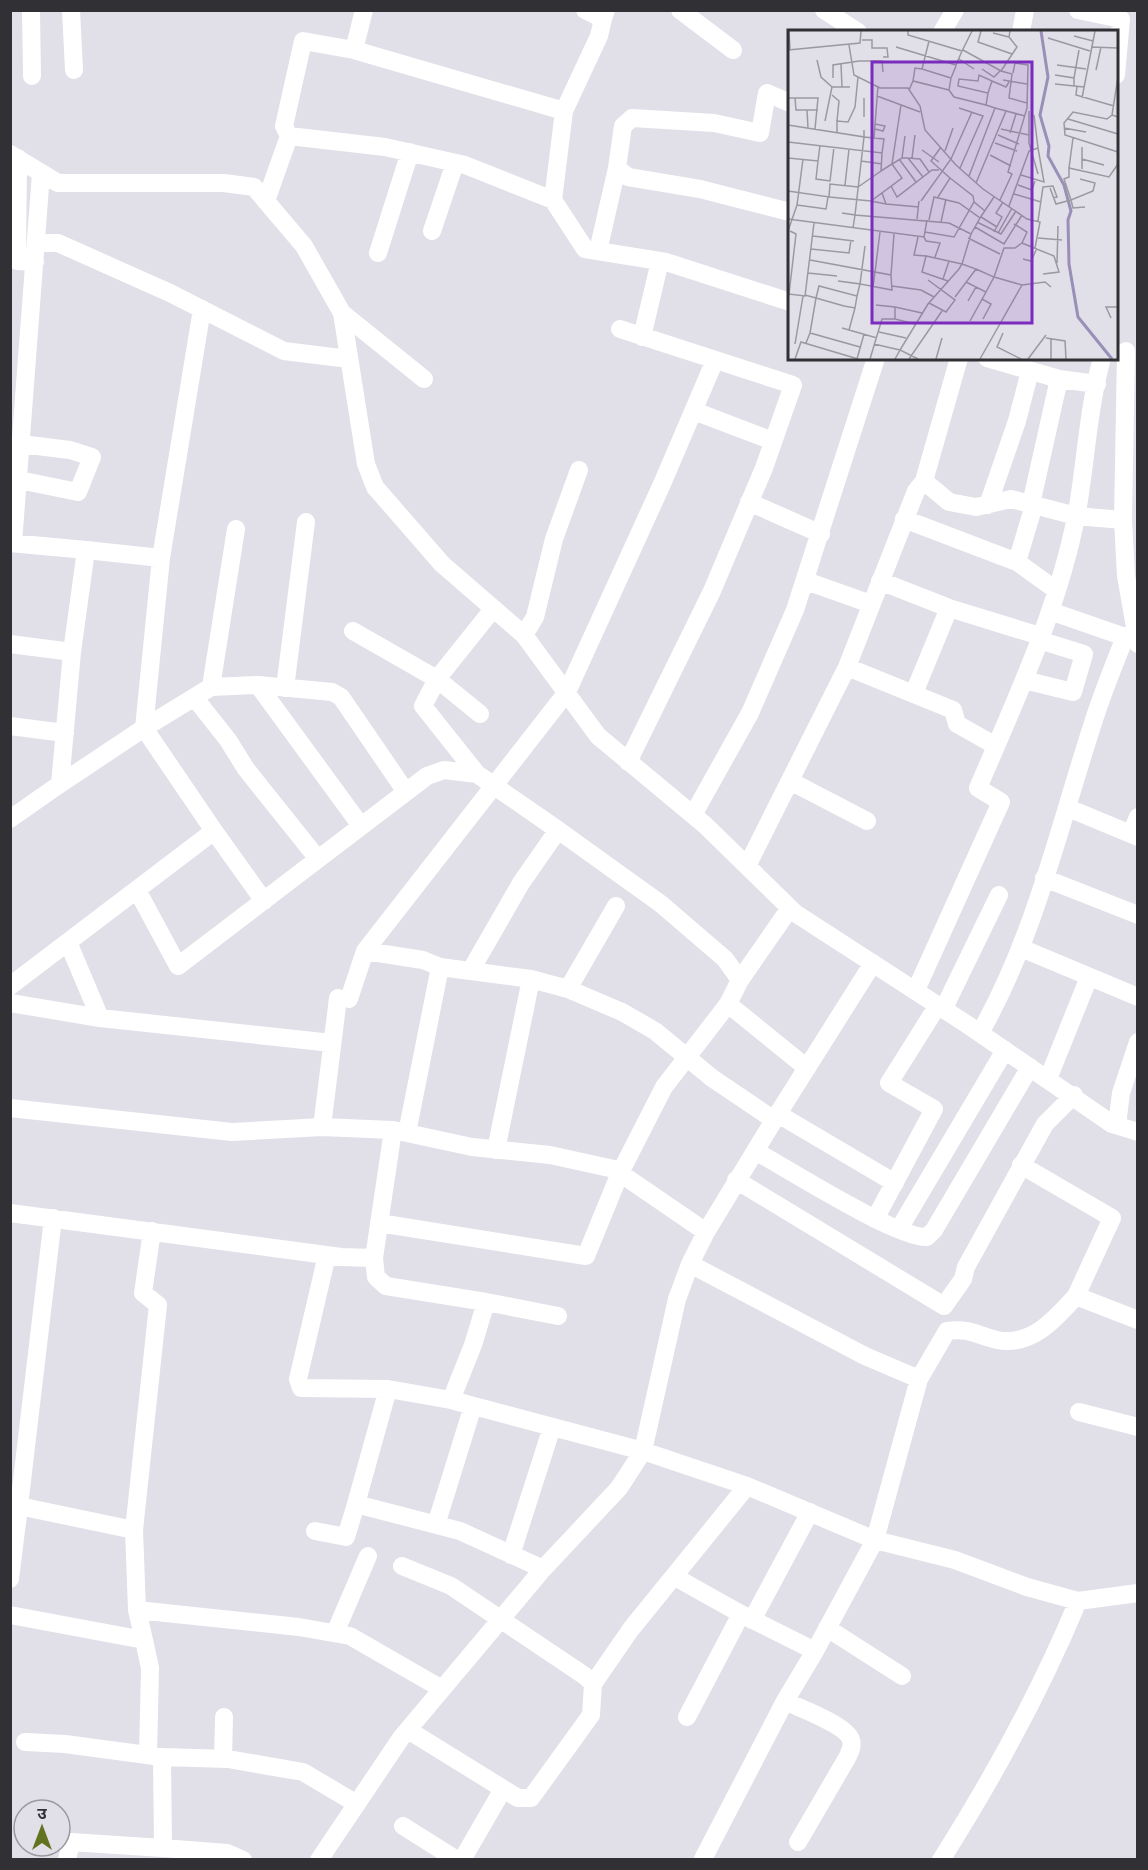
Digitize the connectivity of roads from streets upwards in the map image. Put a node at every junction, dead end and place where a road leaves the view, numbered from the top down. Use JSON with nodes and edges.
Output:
{"nodes":[{"id":1,"x":31,"y":10,"type":"edge"},
{"id":2,"x":71,"y":10,"type":"edge"},
{"id":3,"x":364,"y":10,"type":"edge"},
{"id":4,"x":585,"y":10,"type":"edge"},
{"id":5,"x":680,"y":10,"type":"edge"},
{"id":6,"x":824,"y":10,"type":"edge"},
{"id":7,"x":955,"y":10,"type":"edge"},
{"id":8,"x":1025,"y":10,"type":"edge"},
{"id":9,"x":1078,"y":10,"type":"edge"},
{"id":10,"x":605,"y":15,"type":"edge"},
{"id":11,"x":855,"y":30,"type":"edge"},
{"id":12,"x":943,"y":30,"type":"edge"},
{"id":13,"x":1021,"y":30,"type":"edge"},
{"id":14,"x":354,"y":50,"type":"junction"},
{"id":15,"x":733,"y":50,"type":"dead end"},
{"id":16,"x":1118,"y":53,"type":"edge"},
{"id":17,"x":74,"y":70,"type":"dead end"},
{"id":18,"x":32,"y":76,"type":"dead end"},
{"id":19,"x":788,"y":103,"type":"edge"},
{"id":20,"x":564,"y":111,"type":"junction"},
{"id":21,"x":289,"y":136,"type":"junction"},
{"id":22,"x":410,"y":152,"type":"junction"},
{"id":23,"x":14,"y":156,"type":"edge"},
{"id":24,"x":455,"y":163,"type":"junction"},
{"id":25,"x":617,"y":168,"type":"junction"},
{"id":26,"x":41,"y":172,"type":"junction"},
{"id":27,"x":553,"y":200,"type":"junction"},
{"id":28,"x":266,"y":201,"type":"junction"},
{"id":29,"x":788,"y":212,"type":"edge"},
{"id":30,"x":432,"y":231,"type":"dead end"},
{"id":31,"x":36,"y":243,"type":"junction"},
{"id":32,"x":598,"y":251,"type":"junction"},
{"id":33,"x":378,"y":253,"type":"dead end"},
{"id":34,"x":21,"y":261,"type":"edge"},
{"id":35,"x":660,"y":261,"type":"junction"},
{"id":36,"x":788,"y":302,"type":"edge"},
{"id":37,"x":202,"y":309,"type":"junction"},
{"id":38,"x":342,"y":313,"type":"junction"},
{"id":39,"x":620,"y":329,"type":"dead end"},
{"id":40,"x":642,"y":336,"type":"junction"},
{"id":41,"x":1126,"y":351,"type":"dead end"},
{"id":42,"x":349,"y":359,"type":"junction"},
{"id":43,"x":714,"y":360,"type":"junction"},
{"id":44,"x":875,"y":360,"type":"edge"},
{"id":45,"x":959,"y":360,"type":"edge"},
{"id":46,"x":994,"y":360,"type":"edge"},
{"id":47,"x":1102,"y":360,"type":"edge"},
{"id":48,"x":1030,"y":371,"type":"junction"},
{"id":49,"x":424,"y":379,"type":"dead end"},
{"id":50,"x":1059,"y":379,"type":"junction"},
{"id":51,"x":1097,"y":384,"type":"junction"},
{"id":52,"x":694,"y":411,"type":"junction"},
{"id":53,"x":773,"y":441,"type":"junction"},
{"id":54,"x":21,"y":444,"type":"junction"},
{"id":55,"x":579,"y":470,"type":"dead end"},
{"id":56,"x":19,"y":480,"type":"junction"},
{"id":57,"x":924,"y":481,"type":"junction"},
{"id":58,"x":749,"y":502,"type":"junction"},
{"id":59,"x":949,"y":502,"type":"junction"},
{"id":60,"x":1033,"y":505,"type":"junction"},
{"id":61,"x":988,"y":506,"type":"junction"},
{"id":62,"x":1076,"y":516,"type":"junction"},
{"id":63,"x":904,"y":519,"type":"junction"},
{"id":64,"x":1123,"y":520,"type":"junction"},
{"id":65,"x":306,"y":522,"type":"dead end"},
{"id":66,"x":236,"y":529,"type":"dead end"},
{"id":67,"x":936,"y":531,"type":"junction"},
{"id":68,"x":821,"y":534,"type":"junction"},
{"id":69,"x":12,"y":543,"type":"edge"},
{"id":70,"x":86,"y":550,"type":"junction"},
{"id":71,"x":161,"y":558,"type":"junction"},
{"id":72,"x":1017,"y":562,"type":"junction"},
{"id":73,"x":806,"y":581,"type":"junction"},
{"id":74,"x":880,"y":581,"type":"junction"},
{"id":75,"x":1056,"y":590,"type":"junction"},
{"id":76,"x":871,"y":603,"type":"junction"},
{"id":77,"x":949,"y":608,"type":"junction"},
{"id":78,"x":493,"y":609,"type":"junction"},
{"id":79,"x":1050,"y":611,"type":"junction"},
{"id":80,"x":353,"y":631,"type":"dead end"},
{"id":81,"x":524,"y":635,"type":"junction"},
{"id":82,"x":1133,"y":637,"type":"edge"},
{"id":83,"x":1040,"y":638,"type":"junction"},
{"id":84,"x":10,"y":644,"type":"edge"},
{"id":85,"x":72,"y":652,"type":"junction"},
{"id":86,"x":847,"y":667,"type":"junction"},
{"id":87,"x":437,"y":679,"type":"junction"},
{"id":88,"x":1024,"y":680,"type":"junction"},
{"id":89,"x":258,"y":685,"type":"junction"},
{"id":90,"x":212,"y":687,"type":"junction"},
{"id":91,"x":285,"y":688,"type":"junction"},
{"id":92,"x":567,"y":692,"type":"junction"},
{"id":93,"x":914,"y":693,"type":"junction"},
{"id":94,"x":194,"y":697,"type":"junction"},
{"id":95,"x":480,"y":714,"type":"dead end"},
{"id":96,"x":10,"y":726,"type":"edge"},
{"id":97,"x":144,"y":728,"type":"junction"},
{"id":98,"x":65,"y":733,"type":"junction"},
{"id":99,"x":996,"y":746,"type":"junction"},
{"id":100,"x":628,"y":762,"type":"junction"},
{"id":101,"x":477,"y":774,"type":"junction"},
{"id":102,"x":790,"y":781,"type":"junction"},
{"id":103,"x":60,"y":784,"type":"junction"},
{"id":104,"x":494,"y":786,"type":"junction"},
{"id":105,"x":406,"y":792,"type":"junction"},
{"id":106,"x":1068,"y":808,"type":"junction"},
{"id":107,"x":693,"y":815,"type":"junction"},
{"id":108,"x":10,"y":819,"type":"edge"},
{"id":109,"x":867,"y":821,"type":"dead end"},
{"id":110,"x":361,"y":826,"type":"junction"},
{"id":111,"x":1135,"y":829,"type":"edge"},
{"id":112,"x":558,"y":830,"type":"junction"},
{"id":113,"x":214,"y":831,"type":"junction"},
{"id":114,"x":318,"y":859,"type":"junction"},
{"id":115,"x":747,"y":866,"type":"junction"},
{"id":116,"x":1044,"y":878,"type":"junction"},
{"id":117,"x":137,"y":890,"type":"junction"},
{"id":118,"x":999,"y":895,"type":"dead end"},
{"id":119,"x":264,"y":901,"type":"junction"},
{"id":120,"x":616,"y":906,"type":"dead end"},
{"id":121,"x":790,"y":908,"type":"junction"},
{"id":122,"x":1137,"y":915,"type":"edge"},
{"id":123,"x":68,"y":942,"type":"junction"},
{"id":124,"x":1021,"y":948,"type":"junction"},
{"id":125,"x":365,"y":951,"type":"junction"},
{"id":126,"x":873,"y":963,"type":"junction"},
{"id":127,"x":440,"y":967,"type":"junction"},
{"id":128,"x":471,"y":970,"type":"junction"},
{"id":129,"x":1089,"y":978,"type":"junction"},
{"id":130,"x":531,"y":979,"type":"junction"},
{"id":131,"x":740,"y":980,"type":"junction"},
{"id":132,"x":10,"y":986,"type":"edge"},
{"id":133,"x":568,"y":989,"type":"junction"},
{"id":134,"x":916,"y":990,"type":"junction"},
{"id":135,"x":1137,"y":997,"type":"edge"},
{"id":136,"x":10,"y":1003,"type":"edge"},
{"id":137,"x":728,"y":1004,"type":"junction"},
{"id":138,"x":941,"y":1006,"type":"junction"},
{"id":139,"x":100,"y":1018,"type":"junction"},
{"id":140,"x":980,"y":1033,"type":"junction"},
{"id":141,"x":1137,"y":1042,"type":"edge"},
{"id":142,"x":332,"y":1043,"type":"junction"},
{"id":143,"x":1005,"y":1050,"type":"junction"},
{"id":144,"x":687,"y":1058,"type":"junction"},
{"id":145,"x":1030,"y":1067,"type":"junction"},
{"id":146,"x":807,"y":1068,"type":"junction"},
{"id":147,"x":1048,"y":1079,"type":"junction"},
{"id":148,"x":1074,"y":1095,"type":"junction"},
{"id":149,"x":10,"y":1108,"type":"edge"},
{"id":150,"x":776,"y":1117,"type":"junction"},
{"id":151,"x":1117,"y":1125,"type":"junction"},
{"id":152,"x":322,"y":1127,"type":"junction"},
{"id":153,"x":400,"y":1131,"type":"junction"},
{"id":154,"x":1137,"y":1132,"type":"edge"},
{"id":155,"x":496,"y":1150,"type":"junction"},
{"id":156,"x":754,"y":1151,"type":"junction"},
{"id":157,"x":1021,"y":1165,"type":"junction"},
{"id":158,"x":620,"y":1173,"type":"junction"},
{"id":159,"x":736,"y":1180,"type":"junction"},
{"id":160,"x":895,"y":1183,"type":"junction"},
{"id":161,"x":10,"y":1213,"type":"edge"},
{"id":162,"x":53,"y":1218,"type":"junction"},
{"id":163,"x":875,"y":1219,"type":"junction"},
{"id":164,"x":379,"y":1223,"type":"junction"},
{"id":165,"x":899,"y":1229,"type":"junction"},
{"id":166,"x":152,"y":1231,"type":"junction"},
{"id":167,"x":706,"y":1232,"type":"junction"},
{"id":168,"x":327,"y":1255,"type":"junction"},
{"id":169,"x":374,"y":1258,"type":"junction"},
{"id":170,"x":690,"y":1264,"type":"junction"},
{"id":171,"x":1076,"y":1296,"type":"junction"},
{"id":172,"x":486,"y":1302,"type":"junction"},
{"id":173,"x":558,"y":1317,"type":"dead end"},
{"id":174,"x":1137,"y":1320,"type":"edge"},
{"id":175,"x":919,"y":1378,"type":"junction"},
{"id":176,"x":388,"y":1389,"type":"junction"},
{"id":177,"x":451,"y":1400,"type":"junction"},
{"id":178,"x":473,"y":1406,"type":"junction"},
{"id":179,"x":1079,"y":1412,"type":"dead end"},
{"id":180,"x":552,"y":1427,"type":"junction"},
{"id":181,"x":1137,"y":1427,"type":"edge"},
{"id":182,"x":643,"y":1450,"type":"junction"},
{"id":183,"x":747,"y":1486,"type":"junction"},
{"id":184,"x":356,"y":1504,"type":"junction"},
{"id":185,"x":15,"y":1506,"type":"edge"},
{"id":186,"x":810,"y":1512,"type":"junction"},
{"id":187,"x":436,"y":1525,"type":"junction"},
{"id":188,"x":134,"y":1530,"type":"junction"},
{"id":189,"x":315,"y":1531,"type":"dead end"},
{"id":190,"x":875,"y":1540,"type":"junction"},
{"id":191,"x":511,"y":1555,"type":"junction"},
{"id":192,"x":368,"y":1556,"type":"dead end"},
{"id":193,"x":402,"y":1566,"type":"dead end"},
{"id":194,"x":543,"y":1569,"type":"junction"},
{"id":195,"x":675,"y":1577,"type":"junction"},
{"id":196,"x":10,"y":1579,"type":"edge"},
{"id":197,"x":1137,"y":1593,"type":"edge"},
{"id":198,"x":1078,"y":1601,"type":"junction"},
{"id":199,"x":137,"y":1610,"type":"junction"},
{"id":200,"x":10,"y":1615,"type":"edge"},
{"id":201,"x":747,"y":1617,"type":"junction"},
{"id":202,"x":502,"y":1618,"type":"junction"},
{"id":203,"x":827,"y":1628,"type":"junction"},
{"id":204,"x":335,"y":1633,"type":"junction"},
{"id":205,"x":144,"y":1640,"type":"junction"},
{"id":206,"x":814,"y":1651,"type":"junction"},
{"id":207,"x":902,"y":1676,"type":"dead end"},
{"id":208,"x":593,"y":1684,"type":"junction"},
{"id":209,"x":442,"y":1689,"type":"junction"},
{"id":210,"x":785,"y":1701,"type":"junction"},
{"id":211,"x":224,"y":1717,"type":"dead end"},
{"id":212,"x":687,"y":1717,"type":"dead end"},
{"id":213,"x":408,"y":1730,"type":"junction"},
{"id":214,"x":25,"y":1742,"type":"dead end"},
{"id":215,"x":155,"y":1756,"type":"junction"},
{"id":216,"x":223,"y":1759,"type":"junction"},
{"id":217,"x":503,"y":1789,"type":"junction"},
{"id":218,"x":357,"y":1804,"type":"junction"},
{"id":219,"x":404,"y":1826,"type":"dead end"},
{"id":220,"x":798,"y":1842,"type":"dead end"},
{"id":221,"x":163,"y":1848,"type":"junction"},
{"id":222,"x":127,"y":1852,"type":"edge"},
{"id":223,"x":703,"y":1859,"type":"edge"},
{"id":224,"x":67,"y":1860,"type":"edge"},
{"id":225,"x":243,"y":1860,"type":"edge"},
{"id":226,"x":319,"y":1860,"type":"edge"},
{"id":227,"x":459,"y":1860,"type":"edge"},
{"id":228,"x":941,"y":1860,"type":"edge"}],
"edges":[{"from":1,"to":18,"type":"street"},
{"from":2,"to":17,"type":"street"},
{"from":3,"to":14,"type":"street"},
{"from":4,"to":10,"type":"street"},
{"from":5,"to":15,"type":"street"},
{"from":6,"to":11,"type":"street"},
{"from":7,"to":12,"type":"street"},
{"from":8,"to":13,"type":"street"},
{"from":9,"to":16,"type":"street"},
{"from":10,"to":20,"type":"street"},
{"from":14,"to":20,"type":"street"},
{"from":14,"to":21,"type":"street"},
{"from":19,"to":25,"type":"street"},
{"from":20,"to":27,"type":"street"},
{"from":21,"to":22,"type":"street"},
{"from":21,"to":28,"type":"street"},
{"from":22,"to":24,"type":"street"},
{"from":22,"to":33,"type":"street"},
{"from":23,"to":26,"type":"street"},
{"from":23,"to":34,"type":"street"},
{"from":24,"to":27,"type":"street"},
{"from":24,"to":30,"type":"street"},
{"from":25,"to":29,"type":"street"},
{"from":25,"to":32,"type":"street"},
{"from":26,"to":28,"type":"street"},
{"from":26,"to":31,"type":"street"},
{"from":27,"to":32,"type":"street"},
{"from":28,"to":38,"type":"street"},
{"from":31,"to":34,"type":"street"},
{"from":31,"to":37,"type":"street"},
{"from":32,"to":35,"type":"street"},
{"from":34,"to":54,"type":"street"},
{"from":35,"to":36,"type":"street"},
{"from":35,"to":40,"type":"street"},
{"from":37,"to":42,"type":"street"},
{"from":37,"to":71,"type":"street"},
{"from":38,"to":42,"type":"street"},
{"from":38,"to":49,"type":"street"},
{"from":39,"to":40,"type":"street"},
{"from":40,"to":43,"type":"street"},
{"from":41,"to":64,"type":"street"},
{"from":42,"to":78,"type":"street"},
{"from":43,"to":52,"type":"street"},
{"from":43,"to":53,"type":"street"},
{"from":44,"to":68,"type":"street"},
{"from":45,"to":57,"type":"street"},
{"from":46,"to":48,"type":"street"},
{"from":47,"to":51,"type":"street"},
{"from":48,"to":50,"type":"street"},
{"from":48,"to":61,"type":"street"},
{"from":50,"to":51,"type":"street"},
{"from":50,"to":60,"type":"street"},
{"from":51,"to":62,"type":"street"},
{"from":52,"to":53,"type":"street"},
{"from":52,"to":92,"type":"street"},
{"from":53,"to":58,"type":"street"},
{"from":54,"to":56,"type":"street"},
{"from":54,"to":56,"type":"street"},
{"from":55,"to":81,"type":"street"},
{"from":56,"to":69,"type":"street"},
{"from":57,"to":59,"type":"street"},
{"from":57,"to":63,"type":"street"},
{"from":58,"to":68,"type":"street"},
{"from":58,"to":100,"type":"street"},
{"from":59,"to":61,"type":"street"},
{"from":59,"to":67,"type":"street"},
{"from":60,"to":61,"type":"street"},
{"from":60,"to":62,"type":"street"},
{"from":60,"to":72,"type":"street"},
{"from":62,"to":64,"type":"street"},
{"from":62,"to":75,"type":"street"},
{"from":63,"to":67,"type":"street"},
{"from":63,"to":74,"type":"street"},
{"from":64,"to":82,"type":"street"},
{"from":65,"to":91,"type":"street"},
{"from":66,"to":90,"type":"street"},
{"from":67,"to":72,"type":"street"},
{"from":68,"to":73,"type":"street"},
{"from":69,"to":70,"type":"street"},
{"from":70,"to":71,"type":"street"},
{"from":70,"to":85,"type":"street"},
{"from":71,"to":97,"type":"street"},
{"from":72,"to":75,"type":"street"},
{"from":73,"to":76,"type":"street"},
{"from":73,"to":107,"type":"street"},
{"from":74,"to":76,"type":"street"},
{"from":74,"to":77,"type":"street"},
{"from":75,"to":79,"type":"street"},
{"from":76,"to":86,"type":"street"},
{"from":77,"to":83,"type":"street"},
{"from":77,"to":93,"type":"street"},
{"from":78,"to":81,"type":"street"},
{"from":78,"to":87,"type":"street"},
{"from":79,"to":82,"type":"street"},
{"from":79,"to":83,"type":"street"},
{"from":80,"to":87,"type":"street"},
{"from":81,"to":92,"type":"street"},
{"from":82,"to":106,"type":"street"},
{"from":83,"to":88,"type":"street"},
{"from":83,"to":88,"type":"street"},
{"from":84,"to":85,"type":"street"},
{"from":85,"to":98,"type":"street"},
{"from":86,"to":93,"type":"street"},
{"from":86,"to":102,"type":"street"},
{"from":87,"to":95,"type":"street"},
{"from":87,"to":101,"type":"street"},
{"from":88,"to":99,"type":"street"},
{"from":89,"to":90,"type":"street"},
{"from":89,"to":91,"type":"street"},
{"from":89,"to":110,"type":"street"},
{"from":90,"to":94,"type":"street"},
{"from":91,"to":105,"type":"street"},
{"from":92,"to":100,"type":"street"},
{"from":92,"to":104,"type":"street"},
{"from":93,"to":99,"type":"street"},
{"from":94,"to":97,"type":"street"},
{"from":94,"to":114,"type":"street"},
{"from":96,"to":98,"type":"street"},
{"from":97,"to":103,"type":"street"},
{"from":97,"to":113,"type":"street"},
{"from":98,"to":103,"type":"street"},
{"from":99,"to":134,"type":"street"},
{"from":100,"to":107,"type":"street"},
{"from":101,"to":104,"type":"street"},
{"from":101,"to":105,"type":"street"},
{"from":102,"to":109,"type":"street"},
{"from":102,"to":115,"type":"street"},
{"from":103,"to":108,"type":"street"},
{"from":104,"to":112,"type":"street"},
{"from":104,"to":125,"type":"street"},
{"from":105,"to":110,"type":"street"},
{"from":106,"to":111,"type":"street"},
{"from":106,"to":116,"type":"street"},
{"from":107,"to":115,"type":"street"},
{"from":110,"to":114,"type":"street"},
{"from":112,"to":128,"type":"street"},
{"from":112,"to":131,"type":"street"},
{"from":113,"to":117,"type":"street"},
{"from":113,"to":119,"type":"street"},
{"from":114,"to":119,"type":"street"},
{"from":115,"to":121,"type":"street"},
{"from":116,"to":122,"type":"street"},
{"from":116,"to":124,"type":"street"},
{"from":117,"to":119,"type":"street"},
{"from":117,"to":123,"type":"street"},
{"from":118,"to":138,"type":"street"},
{"from":120,"to":133,"type":"street"},
{"from":121,"to":126,"type":"street"},
{"from":121,"to":131,"type":"street"},
{"from":123,"to":132,"type":"street"},
{"from":123,"to":139,"type":"street"},
{"from":124,"to":129,"type":"street"},
{"from":124,"to":140,"type":"street"},
{"from":125,"to":127,"type":"street"},
{"from":125,"to":142,"type":"street"},
{"from":126,"to":134,"type":"street"},
{"from":126,"to":146,"type":"street"},
{"from":127,"to":128,"type":"street"},
{"from":127,"to":153,"type":"street"},
{"from":128,"to":130,"type":"street"},
{"from":129,"to":135,"type":"street"},
{"from":129,"to":147,"type":"street"},
{"from":130,"to":133,"type":"street"},
{"from":130,"to":155,"type":"street"},
{"from":131,"to":137,"type":"street"},
{"from":133,"to":144,"type":"street"},
{"from":134,"to":138,"type":"street"},
{"from":136,"to":139,"type":"street"},
{"from":137,"to":144,"type":"street"},
{"from":137,"to":146,"type":"street"},
{"from":138,"to":140,"type":"street"},
{"from":138,"to":160,"type":"street"},
{"from":139,"to":142,"type":"street"},
{"from":140,"to":143,"type":"street"},
{"from":141,"to":151,"type":"street"},
{"from":142,"to":152,"type":"street"},
{"from":143,"to":145,"type":"street"},
{"from":143,"to":165,"type":"street"},
{"from":144,"to":150,"type":"street"},
{"from":144,"to":158,"type":"street"},
{"from":145,"to":147,"type":"street"},
{"from":145,"to":165,"type":"street"},
{"from":146,"to":150,"type":"street"},
{"from":147,"to":148,"type":"street"},
{"from":148,"to":151,"type":"street"},
{"from":148,"to":157,"type":"street"},
{"from":149,"to":152,"type":"street"},
{"from":150,"to":156,"type":"street"},
{"from":150,"to":160,"type":"street"},
{"from":151,"to":154,"type":"street"},
{"from":152,"to":153,"type":"street"},
{"from":153,"to":155,"type":"street"},
{"from":153,"to":164,"type":"street"},
{"from":155,"to":158,"type":"street"},
{"from":156,"to":159,"type":"street"},
{"from":156,"to":163,"type":"street"},
{"from":157,"to":159,"type":"street"},
{"from":157,"to":171,"type":"street"},
{"from":158,"to":164,"type":"street"},
{"from":158,"to":167,"type":"street"},
{"from":159,"to":167,"type":"street"},
{"from":160,"to":163,"type":"street"},
{"from":161,"to":162,"type":"street"},
{"from":162,"to":166,"type":"street"},
{"from":162,"to":185,"type":"street"},
{"from":163,"to":165,"type":"street"},
{"from":164,"to":169,"type":"street"},
{"from":166,"to":168,"type":"street"},
{"from":166,"to":188,"type":"street"},
{"from":167,"to":170,"type":"street"},
{"from":168,"to":169,"type":"street"},
{"from":168,"to":176,"type":"street"},
{"from":169,"to":172,"type":"street"},
{"from":170,"to":175,"type":"street"},
{"from":170,"to":182,"type":"street"},
{"from":171,"to":174,"type":"street"},
{"from":171,"to":175,"type":"street"},
{"from":172,"to":173,"type":"street"},
{"from":172,"to":177,"type":"street"},
{"from":175,"to":190,"type":"street"},
{"from":176,"to":177,"type":"street"},
{"from":176,"to":184,"type":"street"},
{"from":177,"to":178,"type":"street"},
{"from":178,"to":180,"type":"street"},
{"from":178,"to":187,"type":"street"},
{"from":179,"to":181,"type":"street"},
{"from":180,"to":182,"type":"street"},
{"from":180,"to":191,"type":"street"},
{"from":182,"to":183,"type":"street"},
{"from":182,"to":194,"type":"street"},
{"from":183,"to":186,"type":"street"},
{"from":183,"to":195,"type":"street"},
{"from":184,"to":187,"type":"street"},
{"from":184,"to":189,"type":"street"},
{"from":185,"to":188,"type":"street"},
{"from":185,"to":196,"type":"street"},
{"from":186,"to":190,"type":"street"},
{"from":186,"to":201,"type":"street"},
{"from":187,"to":191,"type":"street"},
{"from":188,"to":199,"type":"street"},
{"from":190,"to":198,"type":"street"},
{"from":190,"to":203,"type":"street"},
{"from":191,"to":194,"type":"street"},
{"from":192,"to":204,"type":"street"},
{"from":193,"to":202,"type":"street"},
{"from":194,"to":202,"type":"street"},
{"from":195,"to":201,"type":"street"},
{"from":195,"to":208,"type":"street"},
{"from":197,"to":198,"type":"street"},
{"from":198,"to":228,"type":"street"},
{"from":199,"to":204,"type":"street"},
{"from":199,"to":205,"type":"street"},
{"from":200,"to":205,"type":"street"},
{"from":201,"to":206,"type":"street"},
{"from":201,"to":212,"type":"street"},
{"from":202,"to":208,"type":"street"},
{"from":202,"to":209,"type":"street"},
{"from":203,"to":206,"type":"street"},
{"from":203,"to":207,"type":"street"},
{"from":204,"to":209,"type":"street"},
{"from":205,"to":215,"type":"street"},
{"from":206,"to":210,"type":"street"},
{"from":208,"to":217,"type":"street"},
{"from":209,"to":213,"type":"street"},
{"from":210,"to":220,"type":"street"},
{"from":210,"to":223,"type":"street"},
{"from":211,"to":216,"type":"street"},
{"from":213,"to":217,"type":"street"},
{"from":213,"to":218,"type":"street"},
{"from":214,"to":215,"type":"street"},
{"from":215,"to":216,"type":"street"},
{"from":215,"to":221,"type":"street"},
{"from":216,"to":218,"type":"street"},
{"from":217,"to":227,"type":"street"},
{"from":218,"to":226,"type":"street"},
{"from":219,"to":227,"type":"street"},
{"from":221,"to":222,"type":"street"},
{"from":221,"to":225,"type":"street"},
{"from":222,"to":224,"type":"street"}]}
